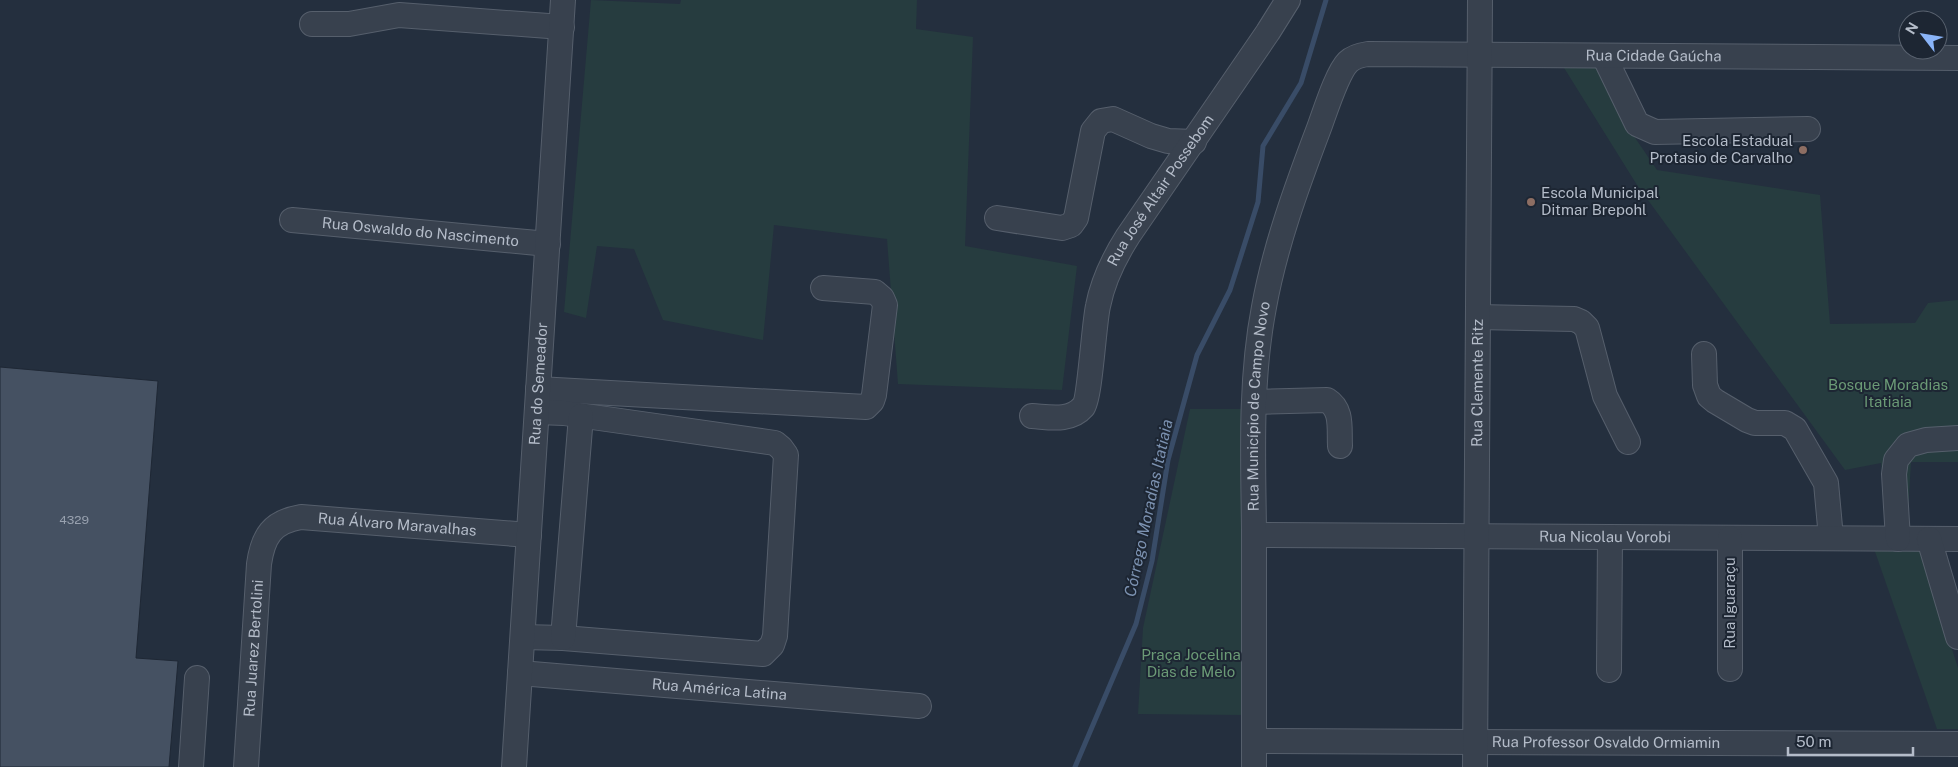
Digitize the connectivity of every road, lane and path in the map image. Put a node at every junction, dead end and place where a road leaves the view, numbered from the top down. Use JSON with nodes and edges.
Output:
{"nodes":[{"id":1,"x":563,"y":0,"type":"edge"},
{"id":2,"x":1288,"y":0,"type":"edge"},
{"id":3,"x":1480,"y":0,"type":"edge"},
{"id":4,"x":312,"y":24,"type":"dead end"},
{"id":5,"x":562,"y":28,"type":"junction"},
{"id":6,"x":1480,"y":55,"type":"junction"},
{"id":7,"x":1604,"y":56,"type":"junction"},
{"id":8,"x":1958,"y":58,"type":"edge"},
{"id":9,"x":1349,"y":61,"type":"joint"},
{"id":10,"x":1808,"y":129,"type":"dead end"},
{"id":11,"x":1194,"y":142,"type":"junction"},
{"id":12,"x":997,"y":218,"type":"dead end"},
{"id":13,"x":292,"y":220,"type":"dead end"},
{"id":14,"x":548,"y":244,"type":"junction"},
{"id":15,"x":823,"y":288,"type":"dead end"},
{"id":16,"x":1478,"y":316,"type":"junction"},
{"id":17,"x":1704,"y":354,"type":"dead end"},
{"id":18,"x":538,"y":401,"type":"junction"},
{"id":19,"x":1255,"y":402,"type":"junction"},
{"id":20,"x":581,"y":416,"type":"junction"},
{"id":21,"x":1032,"y":416,"type":"dead end"},
{"id":22,"x":1958,"y":438,"type":"edge"},
{"id":23,"x":1628,"y":442,"type":"dead end"},
{"id":24,"x":1340,"y":446,"type":"dead end"},
{"id":25,"x":270,"y":532,"type":"joint"},
{"id":26,"x":529,"y":535,"type":"junction"},
{"id":27,"x":1254,"y":536,"type":"junction"},
{"id":28,"x":1477,"y":536,"type":"junction"},
{"id":29,"x":1610,"y":537,"type":"junction"},
{"id":30,"x":1730,"y":538,"type":"junction"},
{"id":31,"x":1831,"y":538,"type":"junction"},
{"id":32,"x":1898,"y":539,"type":"junction"},
{"id":33,"x":1929,"y":539,"type":"junction"},
{"id":34,"x":1958,"y":539,"type":"edge"},
{"id":35,"x":1958,"y":636,"type":"edge"},
{"id":36,"x":523,"y":637,"type":"junction"},
{"id":37,"x":563,"y":638,"type":"junction"},
{"id":38,"x":1730,"y":669,"type":"dead end"},
{"id":39,"x":1609,"y":670,"type":"dead end"},
{"id":40,"x":520,"y":673,"type":"junction"},
{"id":41,"x":197,"y":678,"type":"dead end"},
{"id":42,"x":919,"y":706,"type":"dead end"},
{"id":43,"x":1254,"y":741,"type":"junction"},
{"id":44,"x":1475,"y":742,"type":"junction"},
{"id":45,"x":1958,"y":744,"type":"edge"},
{"id":46,"x":191,"y":767,"type":"edge"},
{"id":47,"x":246,"y":767,"type":"edge"},
{"id":48,"x":514,"y":767,"type":"edge"},
{"id":49,"x":1254,"y":767,"type":"edge"},
{"id":50,"x":1475,"y":767,"type":"edge"}],
"edges":[{"from":1,"to":5,"type":"street","name":"Rua do Semeador"},
{"from":2,"to":11,"type":"street","name":"Rua José Altair Possebom"},
{"from":3,"to":6,"type":"street","name":"Rua Clemente Ritz"},
{"from":4,"to":5,"type":"street"},
{"from":5,"to":14,"type":"street","name":"Rua do Semeador"},
{"from":6,"to":7,"type":"street","name":"Rua Cidade Gaúcha"},
{"from":6,"to":9,"type":"street","name":"Rua Cidade Gaúcha"},
{"from":6,"to":16,"type":"street","name":"Rua Clemente Ritz"},
{"from":7,"to":8,"type":"street","name":"Rua Cidade Gaúcha"},
{"from":7,"to":10,"type":"street"},
{"from":9,"to":19,"type":"street","name":"Rua Município de Campo Novo"},
{"from":11,"to":12,"type":"street"},
{"from":11,"to":21,"type":"street","name":"Rua José Altair Possebom"},
{"from":13,"to":14,"type":"street","name":"Rua Oswaldo do Nascimento"},
{"from":14,"to":18,"type":"street","name":"Rua do Semeador"},
{"from":15,"to":18,"type":"street"},
{"from":16,"to":23,"type":"street"},
{"from":16,"to":28,"type":"street","name":"Rua Clemente Ritz"},
{"from":17,"to":31,"type":"street"},
{"from":18,"to":20,"type":"street"},
{"from":18,"to":26,"type":"street","name":"Rua do Semeador"},
{"from":19,"to":24,"type":"street"},
{"from":19,"to":27,"type":"street","name":"Rua Município de Campo Novo"},
{"from":20,"to":37,"type":"street"},
{"from":20,"to":37,"type":"street"},
{"from":22,"to":32,"type":"street"},
{"from":25,"to":26,"type":"street","name":"Rua Álvaro Maravalhas"},
{"from":25,"to":47,"type":"street","name":"Rua Juarez Bertolini"},
{"from":26,"to":36,"type":"street","name":"Rua do Semeador"},
{"from":27,"to":28,"type":"street","name":"Rua Nicolau Vorobi"},
{"from":27,"to":43,"type":"street","name":"Rua Município de Campo Novo"},
{"from":28,"to":29,"type":"street","name":"Rua Nicolau Vorobi"},
{"from":28,"to":44,"type":"street","name":"Rua Clemente Ritz"},
{"from":29,"to":30,"type":"street","name":"Rua Nicolau Vorobi"},
{"from":29,"to":39,"type":"street"},
{"from":30,"to":31,"type":"street","name":"Rua Nicolau Vorobi"},
{"from":30,"to":38,"type":"street","name":"Rua Iguaraçu"},
{"from":31,"to":32,"type":"street","name":"Rua Nicolau Vorobi"},
{"from":32,"to":33,"type":"street","name":"Rua Nicolau Vorobi"},
{"from":33,"to":34,"type":"street","name":"Rua Nicolau Vorobi"},
{"from":33,"to":35,"type":"street"},
{"from":36,"to":37,"type":"street"},
{"from":36,"to":40,"type":"street","name":"Rua do Semeador"},
{"from":40,"to":42,"type":"street","name":"Rua América Latina"},
{"from":40,"to":48,"type":"street","name":"Rua do Semeador"},
{"from":41,"to":46,"type":"street"},
{"from":43,"to":44,"type":"street","name":"Rua Professor Osvaldo Ormiamin"},
{"from":43,"to":49,"type":"street","name":"Rua Município de Campo Novo"},
{"from":44,"to":45,"type":"street","name":"Rua Professor Osvaldo Ormiamin"},
{"from":44,"to":50,"type":"street","name":"Rua Clemente Ritz"}]}
